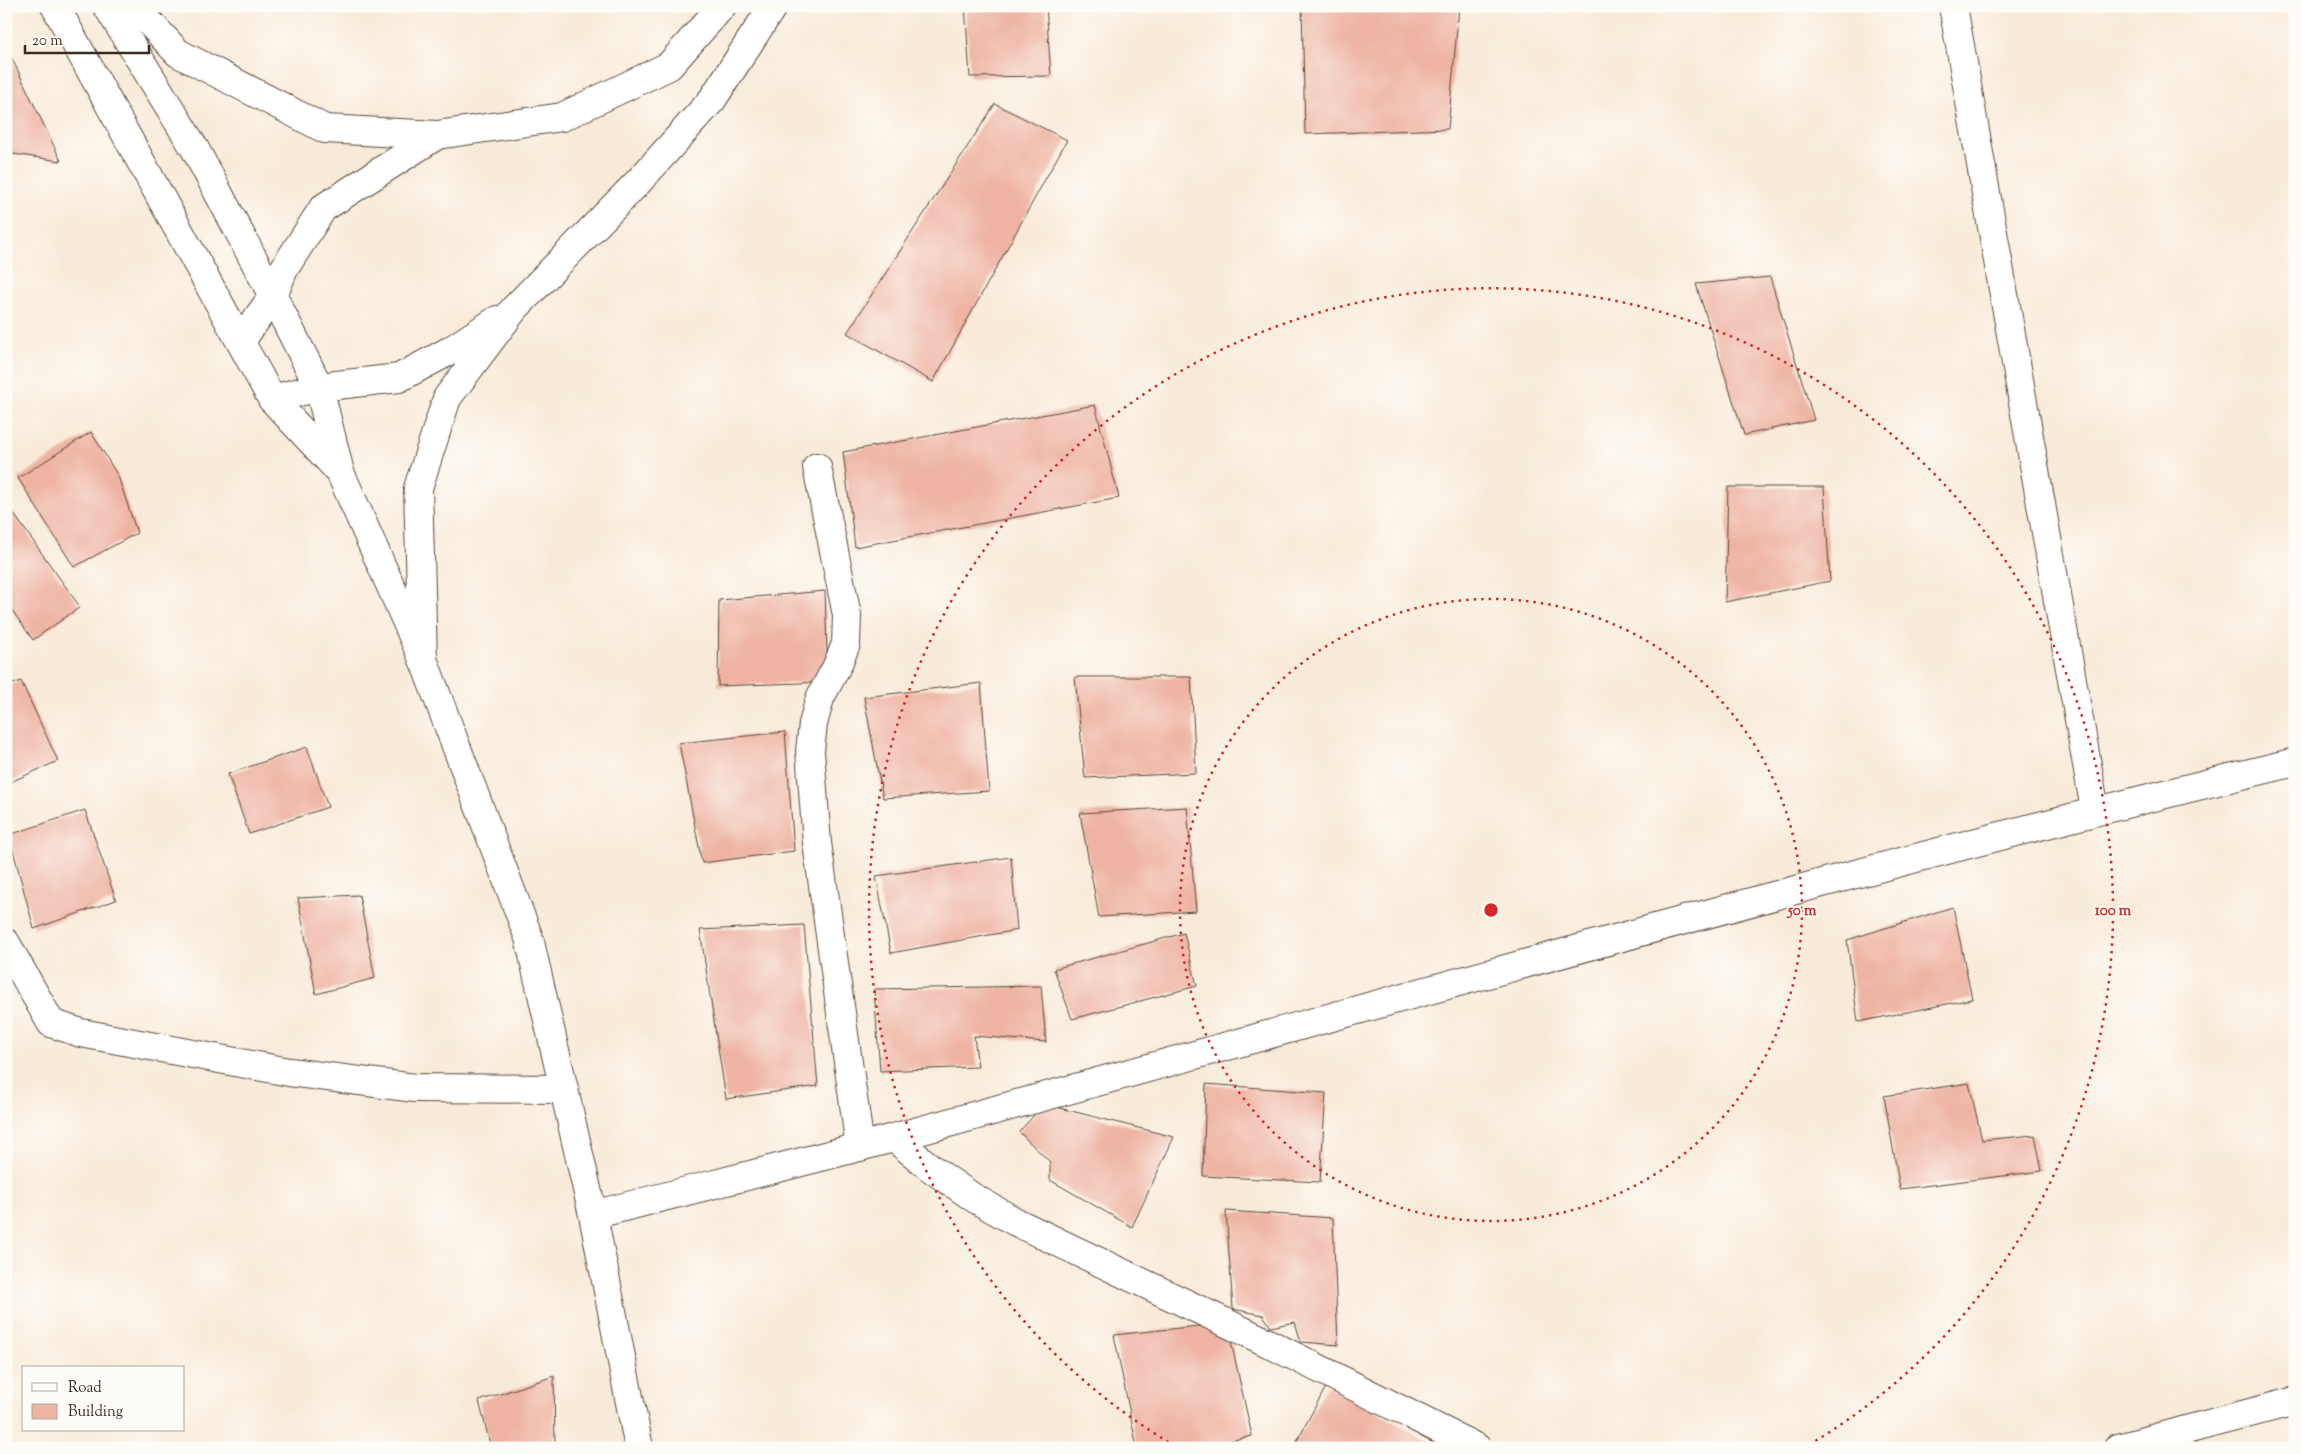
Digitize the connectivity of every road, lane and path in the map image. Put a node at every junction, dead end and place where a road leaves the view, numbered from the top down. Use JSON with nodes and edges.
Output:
{"nodes":[{"id":1,"x":55,"y":6,"type":"edge"},
{"id":2,"x":107,"y":6,"type":"edge"},
{"id":3,"x":134,"y":6,"type":"edge"},
{"id":4,"x":722,"y":6,"type":"edge"},
{"id":5,"x":773,"y":6,"type":"edge"},
{"id":6,"x":1953,"y":6,"type":"edge"},
{"id":7,"x":437,"y":135,"type":"junction"},
{"id":8,"x":273,"y":296,"type":"junction"},
{"id":9,"x":514,"y":309,"type":"junction"},
{"id":10,"x":241,"y":341,"type":"junction"},
{"id":11,"x":319,"y":387,"type":"junction"},
{"id":12,"x":272,"y":399,"type":"junction"},
{"id":13,"x":817,"y":467,"type":"dead end"},
{"id":14,"x":340,"y":472,"type":"junction"},
{"id":15,"x":424,"y":659,"type":"junction"},
{"id":16,"x":2295,"y":762,"type":"edge"},
{"id":17,"x":2095,"y":810,"type":"junction"},
{"id":18,"x":6,"y":943,"type":"edge"},
{"id":19,"x":564,"y":1089,"type":"junction"},
{"id":20,"x":894,"y":1138,"type":"junction"},
{"id":21,"x":860,"y":1147,"type":"junction"},
{"id":22,"x":593,"y":1215,"type":"junction"},
{"id":23,"x":2295,"y":1401,"type":"edge"},
{"id":24,"x":639,"y":1448,"type":"edge"},
{"id":25,"x":1477,"y":1448,"type":"edge"},
{"id":26,"x":2118,"y":1448,"type":"edge"}],
"edges":[{"from":1,"to":10,"type":"main road"},
{"from":2,"to":8,"type":"main road"},
{"from":3,"to":7,"type":"main road"},
{"from":4,"to":7,"type":"main road"},
{"from":5,"to":9,"type":"main road"},
{"from":6,"to":17,"type":"main road"},
{"from":7,"to":8,"type":"main road"},
{"from":8,"to":10,"type":"main road"},
{"from":8,"to":11,"type":"main road"},
{"from":9,"to":11,"type":"main road"},
{"from":9,"to":15,"type":"main road"},
{"from":10,"to":12,"type":"main road"},
{"from":11,"to":12,"type":"main road"},
{"from":11,"to":14,"type":"main road"},
{"from":12,"to":14,"type":"main road"},
{"from":13,"to":21,"type":"main road"},
{"from":14,"to":15,"type":"main road"},
{"from":15,"to":19,"type":"main road"},
{"from":16,"to":17,"type":"main road"},
{"from":17,"to":20,"type":"main road"},
{"from":18,"to":19,"type":"main road"},
{"from":19,"to":22,"type":"main road"},
{"from":20,"to":21,"type":"main road"},
{"from":20,"to":25,"type":"main road"},
{"from":21,"to":22,"type":"main road"},
{"from":22,"to":24,"type":"main road"},
{"from":23,"to":26,"type":"main road"}]}
